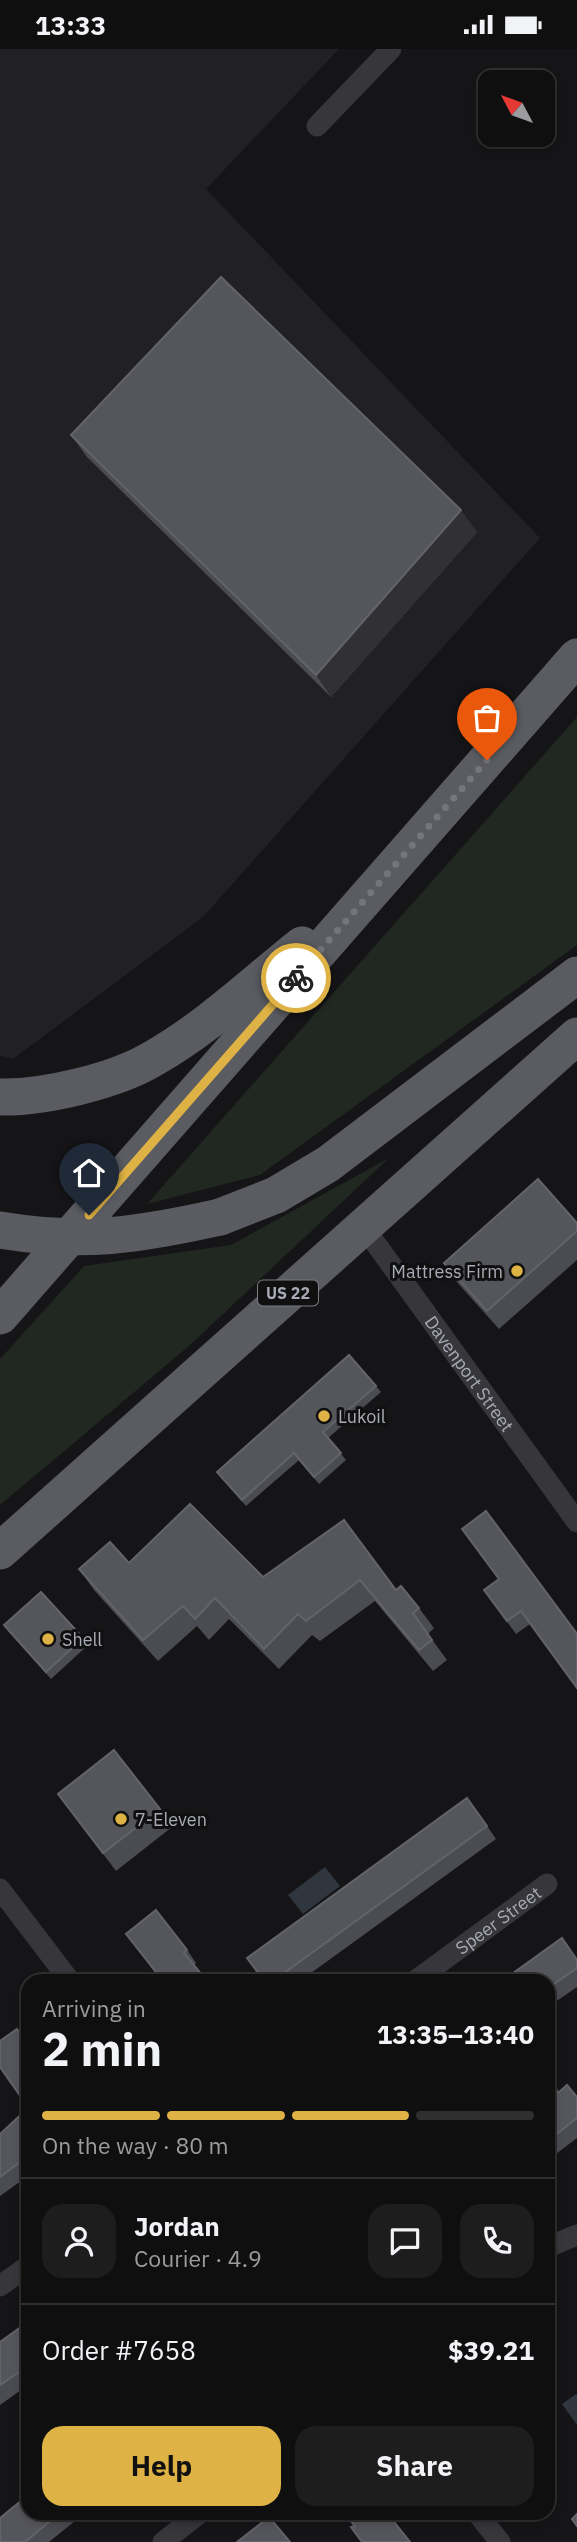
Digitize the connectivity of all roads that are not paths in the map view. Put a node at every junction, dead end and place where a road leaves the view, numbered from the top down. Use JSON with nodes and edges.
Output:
{"nodes":[{"id":1,"x":390,"y":49,"type":"edge"},
{"id":2,"x":317,"y":126,"type":"dead end"},
{"id":3,"x":577,"y":657,"type":"edge"},
{"id":4,"x":379,"y":882,"type":"junction"},
{"id":5,"x":577,"y":975,"type":"edge"},
{"id":6,"x":577,"y":1036,"type":"edge"},
{"id":7,"x":0,"y":1097,"type":"edge"},
{"id":8,"x":363,"y":1226,"type":"junction"},
{"id":9,"x":0,"y":1230,"type":"edge"},
{"id":10,"x":0,"y":1316,"type":"edge"},
{"id":11,"x":577,"y":1522,"type":"edge"},
{"id":12,"x":0,"y":1551,"type":"edge"},
{"id":13,"x":547,"y":1884,"type":"dead end"},
{"id":14,"x":0,"y":1889,"type":"edge"},
{"id":15,"x":65,"y":1974,"type":"edge"},
{"id":16,"x":425,"y":1974,"type":"edge"},
{"id":17,"x":577,"y":2235,"type":"edge"},
{"id":18,"x":555,"y":2244,"type":"edge"},
{"id":19,"x":21,"y":2271,"type":"edge"},
{"id":20,"x":0,"y":2286,"type":"edge"},
{"id":21,"x":191,"y":2520,"type":"edge"},
{"id":22,"x":482,"y":2520,"type":"edge"},
{"id":23,"x":163,"y":2542,"type":"edge"},
{"id":24,"x":499,"y":2542,"type":"edge"}],
"edges":[{"from":1,"to":2,"type":"street"},
{"from":3,"to":4,"type":"highway"},
{"from":4,"to":7,"type":"highway"},
{"from":4,"to":10,"type":"highway"},
{"from":5,"to":9,"type":"highway","bridge":true},
{"from":6,"to":8,"type":"highway","number":"US 22"},
{"from":8,"to":11,"type":"street","name":"Davenport Street"},
{"from":8,"to":12,"type":"highway","number":"US 22"},
{"from":13,"to":16,"type":"street","name":"Speer Street"},
{"from":14,"to":15,"type":"street"},
{"from":17,"to":18,"type":"street"},
{"from":19,"to":20,"type":"street"},
{"from":21,"to":23,"type":"street"},
{"from":22,"to":24,"type":"street"}]}
